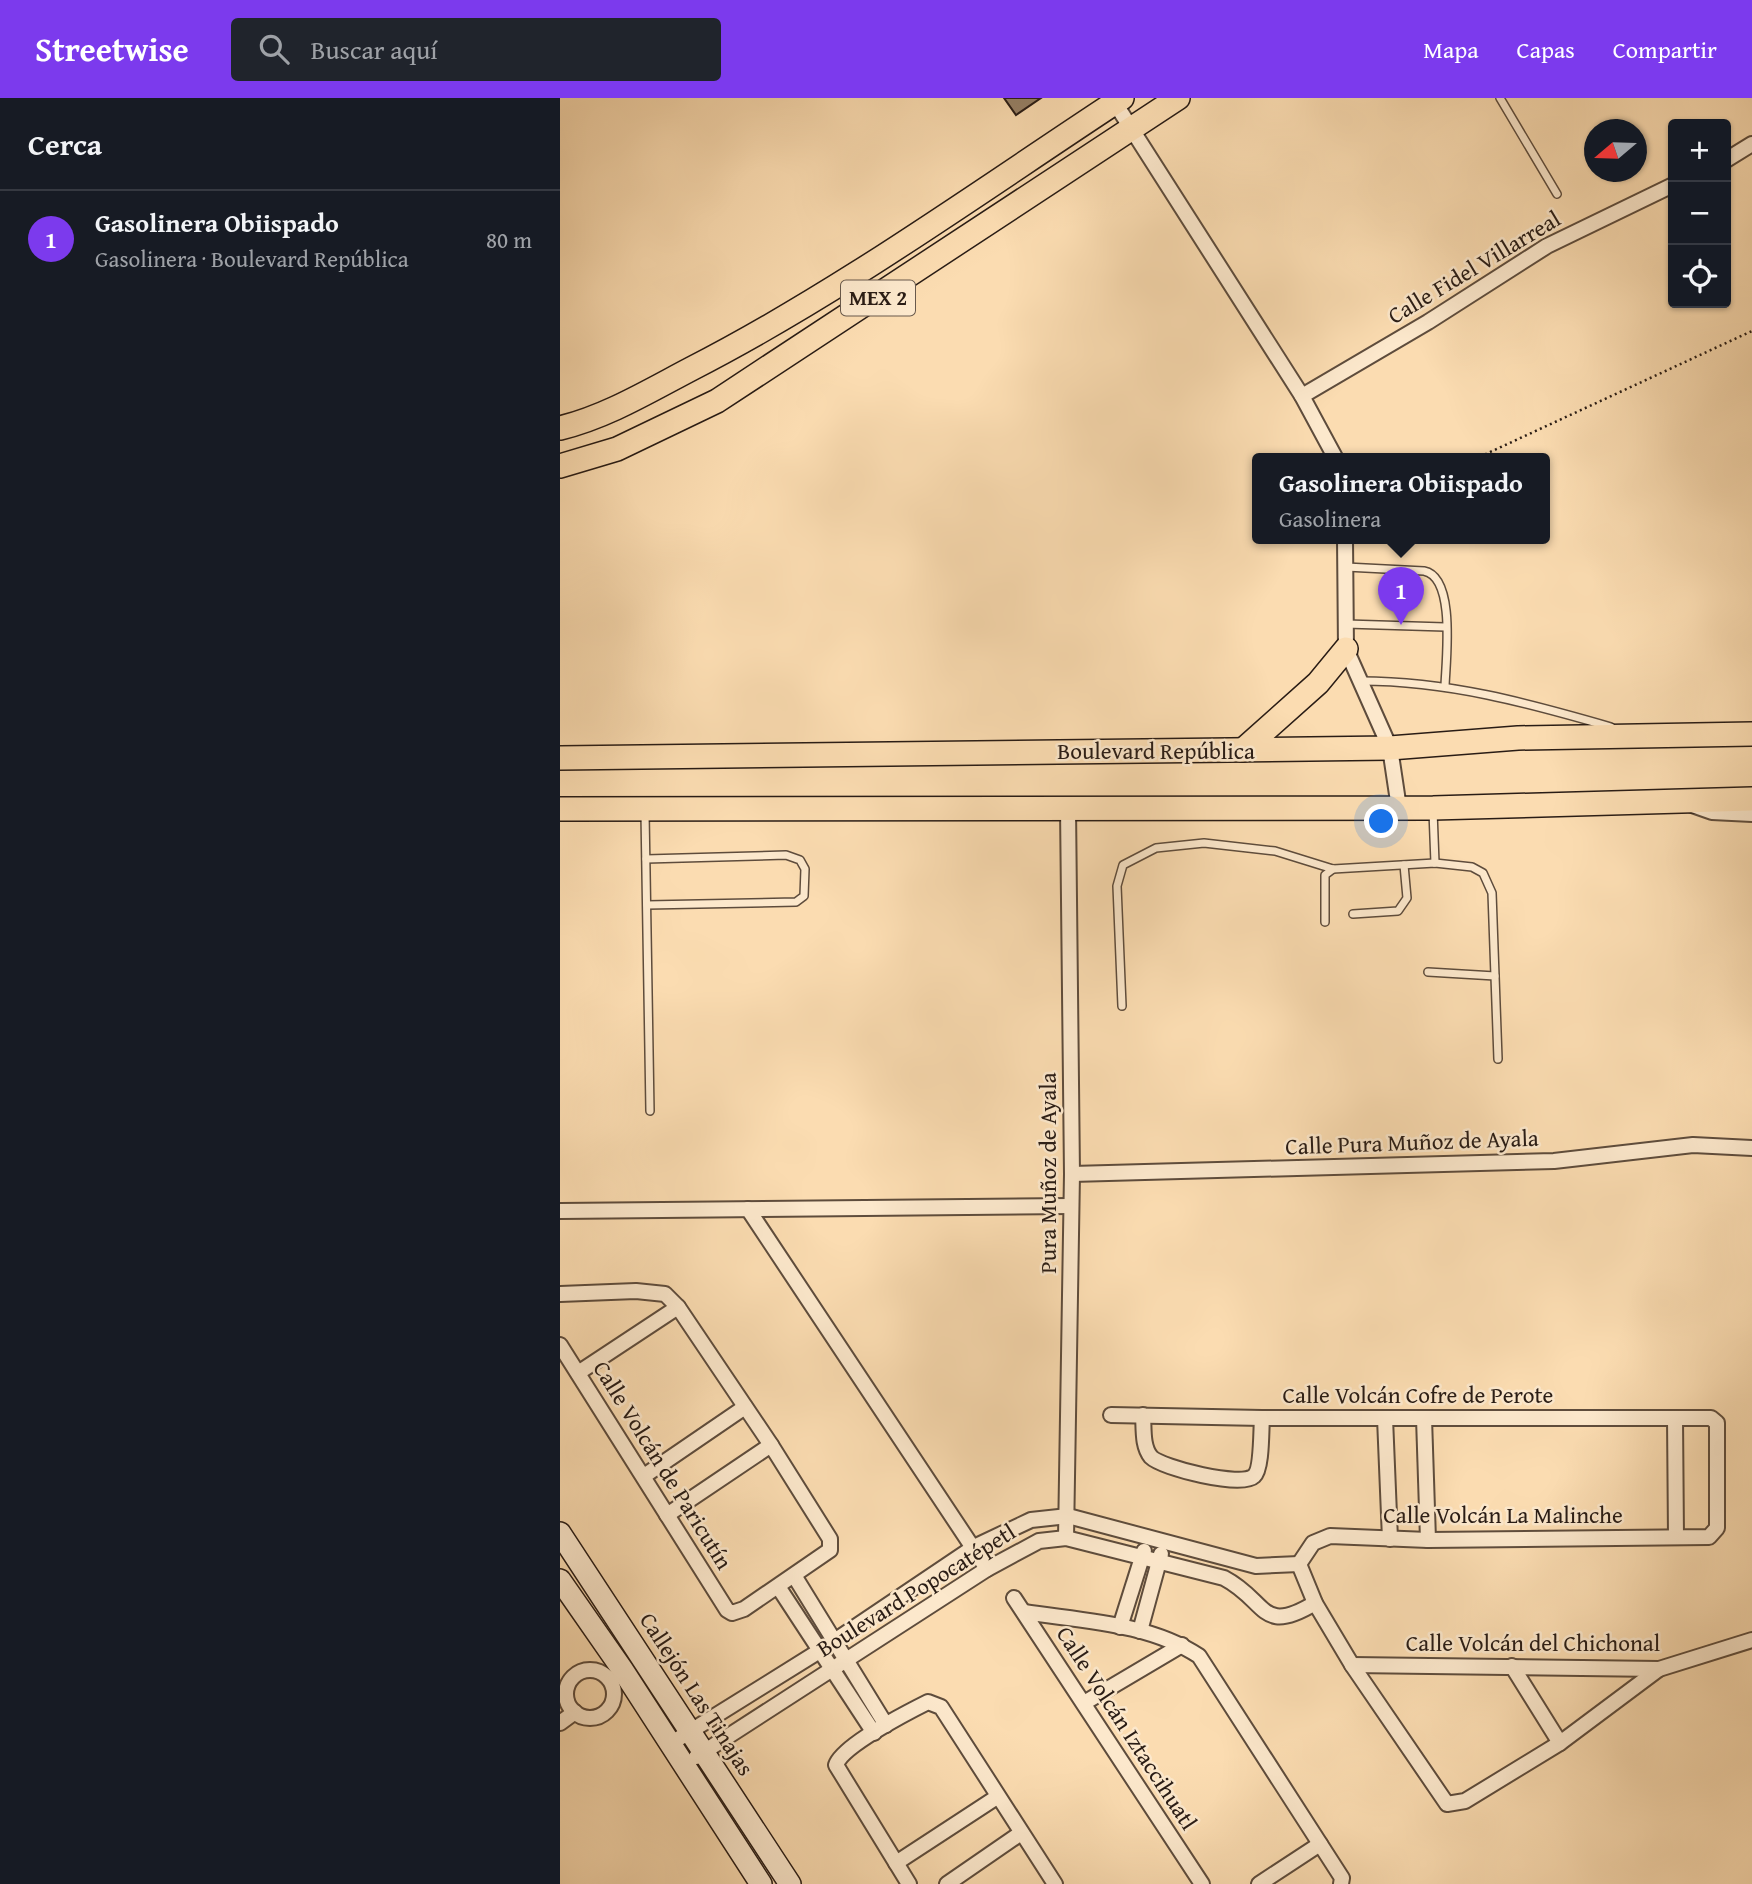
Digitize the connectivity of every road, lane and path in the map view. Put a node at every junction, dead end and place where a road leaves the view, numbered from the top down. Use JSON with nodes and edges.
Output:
{"nodes":[{"id":1,"x":1178,"y":98,"type":"edge"},
{"id":2,"x":1500,"y":98,"type":"edge"},
{"id":3,"x":1118,"y":100,"type":"edge"},
{"id":4,"x":1132,"y":129,"type":"junction"},
{"id":5,"x":1752,"y":144,"type":"edge"},
{"id":6,"x":1731,"y":157,"type":"edge"},
{"id":7,"x":1668,"y":187,"type":"edge"},
{"id":8,"x":1556,"y":194,"type":"dead end"},
{"id":9,"x":1752,"y":331,"type":"edge"},
{"id":10,"x":1302,"y":396,"type":"junction"},
{"id":11,"x":560,"y":428,"type":"edge"},
{"id":12,"x":1333,"y":453,"type":"edge"},
{"id":13,"x":1488,"y":453,"type":"edge"},
{"id":14,"x":560,"y":466,"type":"edge"},
{"id":15,"x":1345,"y":544,"type":"edge"},
{"id":16,"x":1346,"y":566,"type":"junction"},
{"id":17,"x":1346,"y":624,"type":"junction"},
{"id":18,"x":1446,"y":627,"type":"junction"},
{"id":19,"x":1346,"y":649,"type":"junction"},
{"id":20,"x":1362,"y":681,"type":"junction"},
{"id":21,"x":1445,"y":686,"type":"junction"},
{"id":22,"x":1752,"y":734,"type":"edge"},
{"id":23,"x":1640,"y":736,"type":"junction"},
{"id":24,"x":1390,"y":748,"type":"junction"},
{"id":25,"x":1243,"y":750,"type":"junction"},
{"id":26,"x":560,"y":758,"type":"edge"},
{"id":27,"x":1752,"y":799,"type":"edge"},
{"id":28,"x":1681,"y":800,"type":"junction"},
{"id":29,"x":1068,"y":808,"type":"junction"},
{"id":30,"x":1399,"y":808,"type":"junction"},
{"id":31,"x":1433,"y":808,"type":"junction"},
{"id":32,"x":560,"y":809,"type":"edge"},
{"id":33,"x":645,"y":809,"type":"junction"},
{"id":34,"x":1752,"y":814,"type":"edge"},
{"id":35,"x":646,"y":859,"type":"junction"},
{"id":36,"x":1435,"y":863,"type":"junction"},
{"id":37,"x":1404,"y":865,"type":"junction"},
{"id":38,"x":1333,"y":869,"type":"junction"},
{"id":39,"x":647,"y":905,"type":"junction"},
{"id":40,"x":1353,"y":914,"type":"dead end"},
{"id":41,"x":1325,"y":922,"type":"dead end"},
{"id":42,"x":1428,"y":972,"type":"dead end"},
{"id":43,"x":1496,"y":976,"type":"junction"},
{"id":44,"x":1122,"y":1006,"type":"dead end"},
{"id":45,"x":1498,"y":1059,"type":"dead end"},
{"id":46,"x":650,"y":1111,"type":"dead end"},
{"id":47,"x":1752,"y":1148,"type":"edge"},
{"id":48,"x":1072,"y":1174,"type":"junction"},
{"id":49,"x":1072,"y":1206,"type":"junction"},
{"id":50,"x":748,"y":1209,"type":"junction"},
{"id":51,"x":560,"y":1211,"type":"edge"},
{"id":52,"x":560,"y":1294,"type":"edge"},
{"id":53,"x":678,"y":1307,"type":"junction"},
{"id":54,"x":560,"y":1345,"type":"edge"},
{"id":55,"x":578,"y":1373,"type":"junction"},
{"id":56,"x":745,"y":1407,"type":"junction"},
{"id":57,"x":1111,"y":1415,"type":"dead end"},
{"id":58,"x":1143,"y":1415,"type":"junction"},
{"id":59,"x":1262,"y":1418,"type":"junction"},
{"id":60,"x":1385,"y":1418,"type":"junction"},
{"id":61,"x":1424,"y":1418,"type":"junction"},
{"id":62,"x":1675,"y":1418,"type":"junction"},
{"id":63,"x":771,"y":1445,"type":"junction"},
{"id":64,"x":644,"y":1476,"type":"junction"},
{"id":65,"x":667,"y":1515,"type":"junction"},
{"id":66,"x":1068,"y":1516,"type":"junction"},
{"id":67,"x":1717,"y":1528,"type":"joint"},
{"id":68,"x":560,"y":1532,"type":"edge"},
{"id":69,"x":1676,"y":1537,"type":"junction"},
{"id":70,"x":1066,"y":1538,"type":"junction"},
{"id":71,"x":1149,"y":1539,"type":"junction"},
{"id":72,"x":1390,"y":1539,"type":"junction"},
{"id":73,"x":1428,"y":1540,"type":"junction"},
{"id":74,"x":1165,"y":1543,"type":"junction"},
{"id":75,"x":974,"y":1547,"type":"junction"},
{"id":76,"x":1141,"y":1559,"type":"junction"},
{"id":77,"x":1159,"y":1562,"type":"junction"},
{"id":78,"x":1299,"y":1564,"type":"junction"},
{"id":79,"x":987,"y":1569,"type":"junction"},
{"id":80,"x":795,"y":1577,"type":"junction"},
{"id":81,"x":560,"y":1581,"type":"edge"},
{"id":82,"x":779,"y":1588,"type":"junction"},
{"id":83,"x":1014,"y":1598,"type":"dead end"},
{"id":84,"x":1315,"y":1602,"type":"junction"},
{"id":85,"x":1024,"y":1612,"type":"junction"},
{"id":86,"x":1120,"y":1626,"type":"junction"},
{"id":87,"x":1140,"y":1630,"type":"junction"},
{"id":88,"x":834,"y":1640,"type":"junction"},
{"id":89,"x":1752,"y":1640,"type":"edge"},
{"id":90,"x":1182,"y":1645,"type":"junction"},
{"id":91,"x":821,"y":1650,"type":"junction"},
{"id":92,"x":846,"y":1659,"type":"junction"},
{"id":93,"x":1352,"y":1665,"type":"junction"},
{"id":94,"x":1512,"y":1666,"type":"junction"},
{"id":95,"x":834,"y":1668,"type":"junction"},
{"id":96,"x":1659,"y":1669,"type":"junction"},
{"id":97,"x":615,"y":1673,"type":"junction"},
{"id":98,"x":563,"y":1698,"type":"edge"},
{"id":99,"x":1084,"y":1703,"type":"junction"},
{"id":100,"x":575,"y":1712,"type":"junction"},
{"id":101,"x":560,"y":1723,"type":"edge"},
{"id":102,"x":880,"y":1729,"type":"junction"},
{"id":103,"x":691,"y":1732,"type":"junction"},
{"id":104,"x":1560,"y":1743,"type":"junction"},
{"id":105,"x":670,"y":1744,"type":"junction"},
{"id":106,"x":704,"y":1752,"type":"junction"},
{"id":107,"x":683,"y":1765,"type":"junction"},
{"id":108,"x":997,"y":1797,"type":"junction"},
{"id":109,"x":1021,"y":1833,"type":"junction"},
{"id":110,"x":1320,"y":1844,"type":"junction"},
{"id":111,"x":896,"y":1863,"type":"junction"},
{"id":112,"x":1342,"y":1881,"type":"edge"},
{"id":113,"x":761,"y":1884,"type":"edge"},
{"id":114,"x":790,"y":1884,"type":"edge"},
{"id":115,"x":909,"y":1884,"type":"edge"},
{"id":116,"x":947,"y":1884,"type":"edge"},
{"id":117,"x":1055,"y":1884,"type":"edge"},
{"id":118,"x":1202,"y":1884,"type":"edge"},
{"id":119,"x":1259,"y":1884,"type":"edge"}],
"edges":[{"from":1,"to":4,"type":"main road","number":"MEX 2"},
{"from":2,"to":8,"type":"lane"},
{"from":3,"to":4,"type":"street"},
{"from":3,"to":11,"type":"main road","number":"MEX 2"},
{"from":4,"to":10,"type":"street"},
{"from":4,"to":14,"type":"main road","number":"MEX 2"},
{"from":5,"to":6,"type":"street"},
{"from":7,"to":10,"type":"street","name":"Calle Fidel Villarreal"},
{"from":9,"to":13,"type":"path"},
{"from":10,"to":12,"type":"street"},
{"from":15,"to":16,"type":"street"},
{"from":16,"to":17,"type":"street"},
{"from":16,"to":18,"type":"lane"},
{"from":17,"to":18,"type":"lane"},
{"from":17,"to":19,"type":"street"},
{"from":18,"to":21,"type":"lane"},
{"from":19,"to":20,"type":"street"},
{"from":19,"to":25,"type":"main road"},
{"from":20,"to":21,"type":"lane"},
{"from":20,"to":24,"type":"street"},
{"from":21,"to":23,"type":"lane"},
{"from":22,"to":23,"type":"main road","name":"Boulevard República"},
{"from":23,"to":24,"type":"main road","name":"Boulevard República"},
{"from":24,"to":25,"type":"main road","name":"Boulevard República"},
{"from":24,"to":30,"type":"street"},
{"from":25,"to":26,"type":"main road","name":"Boulevard República"},
{"from":27,"to":28,"type":"main road"},
{"from":28,"to":31,"type":"main road"},
{"from":28,"to":34,"type":"street"},
{"from":29,"to":30,"type":"main road"},
{"from":29,"to":33,"type":"main road"},
{"from":29,"to":48,"type":"street","name":"Pura Muñoz de Ayala"},
{"from":30,"to":31,"type":"main road"},
{"from":31,"to":36,"type":"lane"},
{"from":32,"to":33,"type":"main road"},
{"from":33,"to":35,"type":"lane"},
{"from":35,"to":39,"type":"lane"},
{"from":35,"to":39,"type":"lane"},
{"from":36,"to":37,"type":"lane"},
{"from":36,"to":43,"type":"lane"},
{"from":37,"to":38,"type":"lane"},
{"from":37,"to":40,"type":"lane"},
{"from":38,"to":41,"type":"lane"},
{"from":38,"to":44,"type":"lane"},
{"from":39,"to":46,"type":"lane"},
{"from":42,"to":43,"type":"lane"},
{"from":43,"to":45,"type":"lane"},
{"from":47,"to":48,"type":"street","name":"Calle Pura Muñoz de Ayala"},
{"from":48,"to":49,"type":"street","name":"Pura Muñoz de Ayala"},
{"from":49,"to":50,"type":"street"},
{"from":49,"to":66,"type":"street","name":"Pura Muñoz de Ayala"},
{"from":50,"to":51,"type":"street"},
{"from":50,"to":75,"type":"street"},
{"from":52,"to":53,"type":"street"},
{"from":53,"to":55,"type":"street"},
{"from":53,"to":56,"type":"street"},
{"from":54,"to":55,"type":"street","name":"Calle Volcán de Paricutín"},
{"from":55,"to":64,"type":"street","name":"Calle Volcán de Paricutín"},
{"from":56,"to":63,"type":"street"},
{"from":56,"to":64,"type":"street"},
{"from":57,"to":58,"type":"street","name":"Calle Volcán Cofre de Perote"},
{"from":58,"to":59,"type":"street","name":"Calle Volcán Cofre de Perote"},
{"from":58,"to":59,"type":"street"},
{"from":59,"to":60,"type":"street","name":"Calle Volcán Cofre de Perote"},
{"from":60,"to":61,"type":"street","name":"Calle Volcán Cofre de Perote"},
{"from":60,"to":72,"type":"street"},
{"from":61,"to":62,"type":"street","name":"Calle Volcán Cofre de Perote"},
{"from":61,"to":73,"type":"street"},
{"from":62,"to":67,"type":"street","name":"Calle Volcán Cofre de Perote"},
{"from":62,"to":69,"type":"street"},
{"from":63,"to":65,"type":"street"},
{"from":63,"to":80,"type":"street"},
{"from":64,"to":65,"type":"street","name":"Calle Volcán de Paricutín"},
{"from":65,"to":82,"type":"street","name":"Calle Volcán de Paricutín"},
{"from":66,"to":70,"type":"street","name":"Pura Muñoz de Ayala"},
{"from":66,"to":71,"type":"street","name":"Boulevard Popocatépetl"},
{"from":66,"to":75,"type":"street","name":"Boulevard Popocatépetl"},
{"from":67,"to":69,"type":"street","name":"Calle Volcán La Malinche"},
{"from":68,"to":103,"type":"main road","name":"Callejón Las Tinajas"},
{"from":69,"to":73,"type":"street","name":"Calle Volcán La Malinche"},
{"from":70,"to":76,"type":"street","name":"Boulevard Popocatépetl"},
{"from":70,"to":79,"type":"street","name":"Boulevard Popocatépetl"},
{"from":71,"to":74,"type":"street","name":"Boulevard Popocatépetl"},
{"from":71,"to":76,"type":"street"},
{"from":72,"to":73,"type":"street","name":"Calle Volcán La Malinche"},
{"from":72,"to":78,"type":"street","name":"Calle Volcán La Malinche"},
{"from":74,"to":77,"type":"street"},
{"from":74,"to":78,"type":"street","name":"Boulevard Popocatépetl"},
{"from":75,"to":79,"type":"street"},
{"from":75,"to":88,"type":"street","name":"Boulevard Popocatépetl"},
{"from":76,"to":77,"type":"street","name":"Boulevard Popocatépetl"},
{"from":76,"to":86,"type":"street"},
{"from":77,"to":84,"type":"street","name":"Boulevard Popocatépetl"},
{"from":77,"to":87,"type":"street"},
{"from":78,"to":84,"type":"street"},
{"from":79,"to":92,"type":"street","name":"Boulevard Popocatépetl"},
{"from":80,"to":82,"type":"street"},
{"from":80,"to":88,"type":"street"},
{"from":81,"to":97,"type":"main road"},
{"from":82,"to":91,"type":"street"},
{"from":83,"to":85,"type":"street","name":"Calle Volcán Iztaccihuatl"},
{"from":84,"to":93,"type":"street"},
{"from":85,"to":86,"type":"street"},
{"from":85,"to":99,"type":"street","name":"Calle Volcán Iztaccihuatl"},
{"from":86,"to":87,"type":"street"},
{"from":87,"to":90,"type":"street"},
{"from":88,"to":91,"type":"street","name":"Boulevard Popocatépetl"},
{"from":88,"to":92,"type":"street"},
{"from":89,"to":96,"type":"street","name":"Calle Volcán del Chichonal"},
{"from":90,"to":99,"type":"street"},
{"from":90,"to":110,"type":"street"},
{"from":91,"to":95,"type":"street"},
{"from":91,"to":103,"type":"street","name":"Boulevard Popocatépetl"},
{"from":92,"to":95,"type":"street","name":"Boulevard Popocatépetl"},
{"from":92,"to":102,"type":"street"},
{"from":93,"to":94,"type":"street","name":"Calle Volcán del Chichonal"},
{"from":93,"to":104,"type":"street"},
{"from":94,"to":96,"type":"street","name":"Calle Volcán del Chichonal"},
{"from":94,"to":104,"type":"street"},
{"from":95,"to":102,"type":"street"},
{"from":95,"to":106,"type":"street","name":"Boulevard Popocatépetl"},
{"from":96,"to":104,"type":"street"},
{"from":97,"to":98,"type":"street"},
{"from":97,"to":100,"type":"street"},
{"from":97,"to":105,"type":"main road"},
{"from":98,"to":100,"type":"street"},
{"from":99,"to":118,"type":"street","name":"Calle Volcán Iztaccihuatl"},
{"from":100,"to":101,"type":"street"},
{"from":102,"to":108,"type":"street"},
{"from":102,"to":111,"type":"street"},
{"from":103,"to":105,"type":"street","name":"Boulevard Popocatépetl"},
{"from":103,"to":106,"type":"main road","name":"Callejón Las Tinajas"},
{"from":105,"to":107,"type":"main road"},
{"from":106,"to":107,"type":"street","name":"Boulevard Popocatépetl"},
{"from":106,"to":114,"type":"main road","name":"Callejón Las Tinajas"},
{"from":107,"to":113,"type":"main road"},
{"from":108,"to":109,"type":"street"},
{"from":108,"to":111,"type":"street"},
{"from":109,"to":116,"type":"street"},
{"from":109,"to":117,"type":"street"},
{"from":110,"to":112,"type":"street"},
{"from":110,"to":119,"type":"street"},
{"from":111,"to":115,"type":"street"}]}
